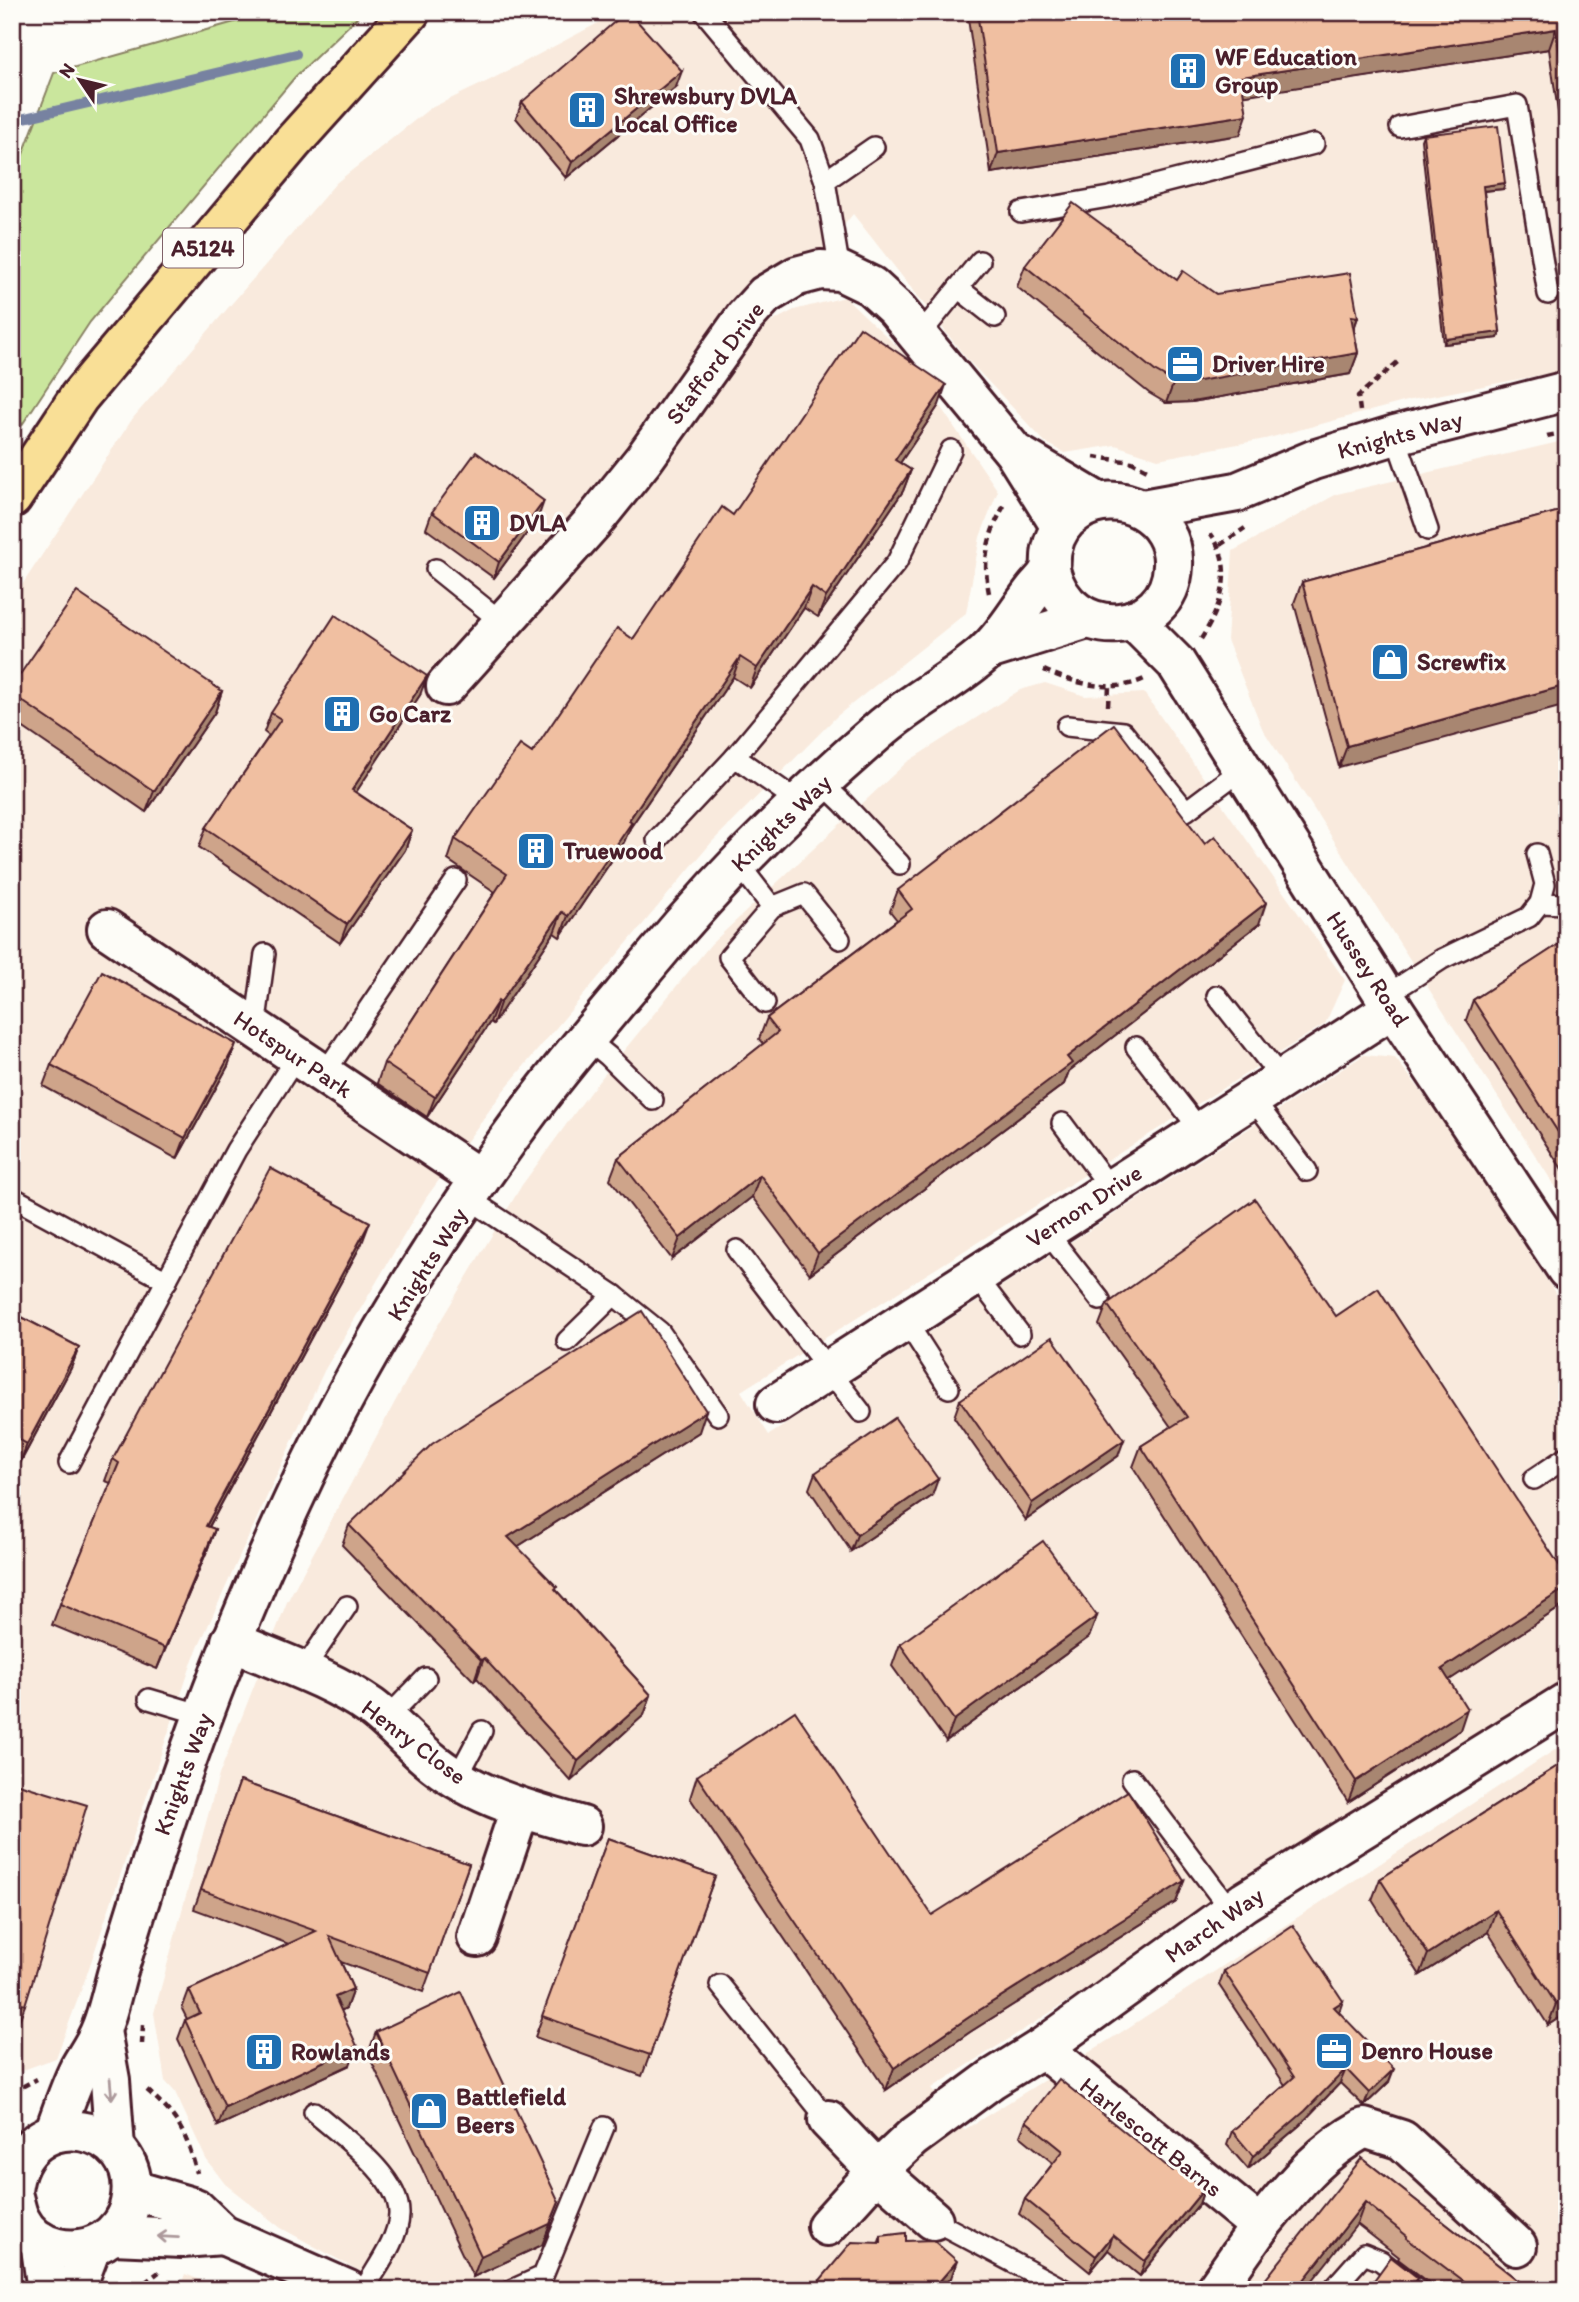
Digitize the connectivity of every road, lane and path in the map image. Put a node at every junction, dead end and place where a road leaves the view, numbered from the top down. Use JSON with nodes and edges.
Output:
{"nodes":[{"id":1,"x":410,"y":12,"type":"edge"},
{"id":2,"x":704,"y":12,"type":"edge"},
{"id":3,"x":1400,"y":127,"type":"dead end"},
{"id":4,"x":1314,"y":144,"type":"dead end"},
{"id":5,"x":874,"y":147,"type":"dead end"},
{"id":6,"x":825,"y":181,"type":"junction"},
{"id":7,"x":1021,"y":212,"type":"dead end"},
{"id":8,"x":980,"y":261,"type":"dead end"},
{"id":9,"x":840,"y":271,"type":"junction"},
{"id":10,"x":958,"y":288,"type":"junction"},
{"id":11,"x":1548,"y":294,"type":"dead end"},
{"id":12,"x":995,"y":317,"type":"dead end"},
{"id":13,"x":919,"y":336,"type":"junction"},
{"id":14,"x":1399,"y":361,"type":"dead end"},
{"id":15,"x":1567,"y":391,"type":"edge"},
{"id":16,"x":1380,"y":440,"type":"junction"},
{"id":17,"x":951,"y":450,"type":"dead end"},
{"id":18,"x":1014,"y":452,"type":"junction"},
{"id":19,"x":1237,"y":492,"type":"junction"},
{"id":20,"x":12,"y":498,"type":"edge"},
{"id":21,"x":1098,"y":502,"type":"junction"},
{"id":22,"x":1143,"y":509,"type":"junction"},
{"id":23,"x":1060,"y":527,"type":"junction"},
{"id":24,"x":1428,"y":530,"type":"dead end"},
{"id":25,"x":1214,"y":537,"type":"dead end"},
{"id":26,"x":1170,"y":564,"type":"junction"},
{"id":27,"x":436,"y":569,"type":"dead end"},
{"id":28,"x":1050,"y":570,"type":"junction"},
{"id":29,"x":1087,"y":619,"type":"junction"},
{"id":30,"x":1133,"y":620,"type":"junction"},
{"id":31,"x":503,"y":623,"type":"junction"},
{"id":32,"x":988,"y":650,"type":"junction"},
{"id":33,"x":1186,"y":655,"type":"junction"},
{"id":34,"x":1036,"y":667,"type":"dead end"},
{"id":35,"x":1133,"y":685,"type":"dead end"},
{"id":36,"x":446,"y":686,"type":"dead end"},
{"id":37,"x":1068,"y":726,"type":"dead end"},
{"id":38,"x":735,"y":757,"type":"junction"},
{"id":39,"x":1242,"y":769,"type":"junction"},
{"id":40,"x":810,"y":792,"type":"junction"},
{"id":41,"x":657,"y":840,"type":"dead end"},
{"id":42,"x":1537,"y":854,"type":"dead end"},
{"id":43,"x":738,"y":863,"type":"junction"},
{"id":44,"x":900,"y":864,"type":"dead end"},
{"id":45,"x":456,"y":880,"type":"dead end"},
{"id":46,"x":1540,"y":903,"type":"junction"},
{"id":47,"x":1567,"y":904,"type":"edge"},
{"id":48,"x":772,"y":907,"type":"junction"},
{"id":49,"x":107,"y":929,"type":"dead end"},
{"id":50,"x":840,"y":939,"type":"dead end"},
{"id":51,"x":265,"y":954,"type":"dead end"},
{"id":52,"x":1216,"y":996,"type":"dead end"},
{"id":53,"x":1389,"y":1002,"type":"junction"},
{"id":54,"x":765,"y":1003,"type":"dead end"},
{"id":55,"x":255,"y":1028,"type":"junction"},
{"id":56,"x":586,"y":1038,"type":"junction"},
{"id":57,"x":1136,"y":1046,"type":"dead end"},
{"id":58,"x":311,"y":1065,"type":"junction"},
{"id":59,"x":1267,"y":1088,"type":"junction"},
{"id":60,"x":653,"y":1100,"type":"dead end"},
{"id":61,"x":1062,"y":1123,"type":"dead end"},
{"id":62,"x":1201,"y":1130,"type":"junction"},
{"id":63,"x":1307,"y":1171,"type":"dead end"},
{"id":64,"x":474,"y":1189,"type":"junction"},
{"id":65,"x":1111,"y":1189,"type":"junction"},
{"id":66,"x":12,"y":1197,"type":"edge"},
{"id":67,"x":1046,"y":1231,"type":"junction"},
{"id":68,"x":737,"y":1250,"type":"dead end"},
{"id":69,"x":1567,"y":1270,"type":"edge"},
{"id":70,"x":975,"y":1276,"type":"junction"},
{"id":71,"x":167,"y":1281,"type":"junction"},
{"id":72,"x":614,"y":1295,"type":"junction"},
{"id":73,"x":1100,"y":1300,"type":"dead end"},
{"id":74,"x":906,"y":1321,"type":"junction"},
{"id":75,"x":1020,"y":1334,"type":"dead end"},
{"id":76,"x":567,"y":1341,"type":"dead end"},
{"id":77,"x":827,"y":1371,"type":"junction"},
{"id":78,"x":949,"y":1388,"type":"dead end"},
{"id":79,"x":776,"y":1404,"type":"dead end"},
{"id":80,"x":861,"y":1412,"type":"dead end"},
{"id":81,"x":718,"y":1415,"type":"dead end"},
{"id":82,"x":1567,"y":1457,"type":"edge"},
{"id":83,"x":69,"y":1463,"type":"dead end"},
{"id":84,"x":1534,"y":1479,"type":"dead end"},
{"id":85,"x":347,"y":1606,"type":"dead end"},
{"id":86,"x":231,"y":1641,"type":"junction"},
{"id":87,"x":302,"y":1672,"type":"junction"},
{"id":88,"x":426,"y":1678,"type":"dead end"},
{"id":89,"x":149,"y":1699,"type":"dead end"},
{"id":90,"x":1567,"y":1702,"type":"edge"},
{"id":91,"x":203,"y":1715,"type":"junction"},
{"id":92,"x":385,"y":1720,"type":"junction"},
{"id":93,"x":482,"y":1731,"type":"dead end"},
{"id":94,"x":457,"y":1778,"type":"junction"},
{"id":95,"x":1132,"y":1779,"type":"dead end"},
{"id":96,"x":520,"y":1809,"type":"junction"},
{"id":97,"x":582,"y":1826,"type":"dead end"},
{"id":98,"x":1231,"y":1911,"type":"junction"},
{"id":99,"x":477,"y":1937,"type":"dead end"},
{"id":100,"x":720,"y":1985,"type":"dead end"},
{"id":101,"x":101,"y":2031,"type":"junction"},
{"id":102,"x":1042,"y":2048,"type":"junction"},
{"id":103,"x":48,"y":2074,"type":"dead end"},
{"id":104,"x":141,"y":2086,"type":"dead end"},
{"id":105,"x":12,"y":2092,"type":"edge"},
{"id":106,"x":314,"y":2112,"type":"dead end"},
{"id":107,"x":828,"y":2120,"type":"joint"},
{"id":108,"x":604,"y":2127,"type":"dead end"},
{"id":109,"x":54,"y":2133,"type":"junction"},
{"id":110,"x":115,"y":2148,"type":"junction"},
{"id":111,"x":877,"y":2171,"type":"junction"},
{"id":112,"x":198,"y":2174,"type":"dead end"},
{"id":113,"x":15,"y":2175,"type":"edge"},
{"id":114,"x":133,"y":2190,"type":"junction"},
{"id":115,"x":933,"y":2220,"type":"joint"},
{"id":116,"x":827,"y":2226,"type":"dead end"},
{"id":117,"x":1260,"y":2226,"type":"junction"},
{"id":118,"x":223,"y":2235,"type":"junction"},
{"id":119,"x":40,"y":2241,"type":"junction"},
{"id":120,"x":102,"y":2241,"type":"junction"},
{"id":121,"x":1517,"y":2246,"type":"dead end"},
{"id":122,"x":346,"y":2288,"type":"edge"},
{"id":123,"x":47,"y":2290,"type":"edge"},
{"id":124,"x":75,"y":2290,"type":"edge"},
{"id":125,"x":512,"y":2290,"type":"edge"},
{"id":126,"x":1065,"y":2290,"type":"edge"},
{"id":127,"x":1215,"y":2290,"type":"edge"},
{"id":128,"x":1332,"y":2290,"type":"edge"},
{"id":129,"x":1418,"y":2290,"type":"edge"}],
"edges":[{"from":1,"to":20,"type":"main road","number":"A5124"},
{"from":2,"to":6,"type":"lane"},
{"from":3,"to":11,"type":"lane"},
{"from":4,"to":7,"type":"lane"},
{"from":5,"to":6,"type":"lane"},
{"from":6,"to":9,"type":"lane"},
{"from":8,"to":10,"type":"lane"},
{"from":9,"to":13,"type":"street"},
{"from":9,"to":31,"type":"street","name":"Stafford Drive"},
{"from":10,"to":12,"type":"lane"},
{"from":10,"to":13,"type":"lane"},
{"from":13,"to":18,"type":"street"},
{"from":14,"to":16,"type":"path"},
{"from":15,"to":16,"type":"street","name":"Knights Way"},
{"from":16,"to":19,"type":"street","name":"Knights Way"},
{"from":16,"to":24,"type":"lane"},
{"from":17,"to":38,"type":"lane"},
{"from":18,"to":21,"type":"street"},
{"from":18,"to":23,"type":"street"},
{"from":19,"to":22,"type":"street","name":"Knights Way"},
{"from":19,"to":26,"type":"street","name":"Knights Way"},
{"from":21,"to":22,"type":"street","name":"Knights Way"},
{"from":21,"to":23,"type":"street"},
{"from":22,"to":26,"type":"street"},
{"from":23,"to":28,"type":"street","name":"Knights Way"},
{"from":25,"to":33,"type":"path"},
{"from":26,"to":30,"type":"street","name":"Knights Way"},
{"from":26,"to":33,"type":"street","name":"Hussey Road"},
{"from":27,"to":31,"type":"lane"},
{"from":28,"to":29,"type":"street"},
{"from":28,"to":32,"type":"street","name":"Knights Way"},
{"from":29,"to":30,"type":"street","name":"Knights Way"},
{"from":29,"to":32,"type":"street","name":"Knights Way"},
{"from":30,"to":33,"type":"street","name":"Hussey Road"},
{"from":31,"to":36,"type":"street","name":"Stafford Drive"},
{"from":32,"to":40,"type":"street","name":"Knights Way"},
{"from":33,"to":39,"type":"street","name":"Hussey Road"},
{"from":34,"to":35,"type":"path"},
{"from":37,"to":39,"type":"lane"},
{"from":38,"to":40,"type":"lane"},
{"from":38,"to":41,"type":"lane"},
{"from":39,"to":53,"type":"street","name":"Hussey Road"},
{"from":40,"to":43,"type":"street","name":"Knights Way"},
{"from":40,"to":44,"type":"lane"},
{"from":42,"to":46,"type":"lane"},
{"from":43,"to":48,"type":"lane"},
{"from":43,"to":56,"type":"street","name":"Knights Way"},
{"from":45,"to":58,"type":"lane"},
{"from":46,"to":47,"type":"lane"},
{"from":46,"to":53,"type":"lane"},
{"from":48,"to":50,"type":"lane"},
{"from":48,"to":54,"type":"lane"},
{"from":49,"to":55,"type":"street","name":"Hotspur Park"},
{"from":51,"to":55,"type":"lane"},
{"from":52,"to":59,"type":"lane"},
{"from":53,"to":59,"type":"street","name":"Vernon Drive"},
{"from":53,"to":69,"type":"street","name":"Hussey Road"},
{"from":55,"to":58,"type":"street","name":"Hotspur Park"},
{"from":56,"to":60,"type":"lane"},
{"from":56,"to":64,"type":"street","name":"Knights Way"},
{"from":57,"to":62,"type":"lane"},
{"from":58,"to":64,"type":"street","name":"Hotspur Park"},
{"from":58,"to":71,"type":"lane"},
{"from":59,"to":62,"type":"street","name":"Vernon Drive"},
{"from":59,"to":63,"type":"lane"},
{"from":61,"to":65,"type":"lane"},
{"from":62,"to":65,"type":"street","name":"Vernon Drive"},
{"from":64,"to":72,"type":"lane"},
{"from":64,"to":86,"type":"street","name":"Knights Way"},
{"from":65,"to":67,"type":"street","name":"Vernon Drive"},
{"from":66,"to":71,"type":"lane"},
{"from":67,"to":70,"type":"street","name":"Vernon Drive"},
{"from":67,"to":73,"type":"lane"},
{"from":68,"to":77,"type":"lane"},
{"from":70,"to":74,"type":"street","name":"Vernon Drive"},
{"from":70,"to":75,"type":"lane"},
{"from":71,"to":83,"type":"lane"},
{"from":72,"to":76,"type":"lane"},
{"from":72,"to":81,"type":"lane"},
{"from":74,"to":77,"type":"street","name":"Vernon Drive"},
{"from":74,"to":78,"type":"lane"},
{"from":77,"to":79,"type":"street","name":"Vernon Drive"},
{"from":77,"to":80,"type":"lane"},
{"from":82,"to":84,"type":"lane"},
{"from":85,"to":87,"type":"lane"},
{"from":86,"to":87,"type":"street","name":"Henry Close"},
{"from":86,"to":91,"type":"street","name":"Knights Way"},
{"from":87,"to":92,"type":"street","name":"Henry Close"},
{"from":88,"to":92,"type":"lane"},
{"from":89,"to":91,"type":"lane"},
{"from":90,"to":98,"type":"street","name":"March Way"},
{"from":91,"to":101,"type":"street","name":"Knights Way"},
{"from":92,"to":94,"type":"street","name":"Henry Close"},
{"from":93,"to":94,"type":"lane"},
{"from":94,"to":96,"type":"street","name":"Henry Close"},
{"from":95,"to":98,"type":"lane"},
{"from":96,"to":97,"type":"street","name":"Henry Close"},
{"from":96,"to":99,"type":"street"},
{"from":98,"to":102,"type":"street","name":"March Way"},
{"from":100,"to":107,"type":"lane"},
{"from":101,"to":109,"type":"street","name":"Knights Way"},
{"from":101,"to":110,"type":"street","name":"Knights Way","one_way":true},
{"from":102,"to":111,"type":"street","name":"March Way"},
{"from":102,"to":117,"type":"street","name":"Harlescott Barns"},
{"from":103,"to":105,"type":"path"},
{"from":104,"to":112,"type":"path"},
{"from":106,"to":122,"type":"lane"},
{"from":107,"to":111,"type":"street"},
{"from":108,"to":125,"type":"lane"},
{"from":109,"to":110,"type":"street"},
{"from":109,"to":113,"type":"street"},
{"from":110,"to":114,"type":"street","name":"Knights Way"},
{"from":111,"to":115,"type":"street"},
{"from":111,"to":116,"type":"street","name":"March Way"},
{"from":113,"to":119,"type":"street"},
{"from":114,"to":118,"type":"street"},
{"from":114,"to":120,"type":"street"},
{"from":115,"to":126,"type":"lane"},
{"from":117,"to":121,"type":"street"},
{"from":117,"to":127,"type":"street"},
{"from":118,"to":120,"type":"street","one_way":true},
{"from":118,"to":122,"type":"street"},
{"from":119,"to":120,"type":"street"},
{"from":119,"to":123,"type":"street"},
{"from":120,"to":124,"type":"street"},
{"from":128,"to":129,"type":"lane"}]}
